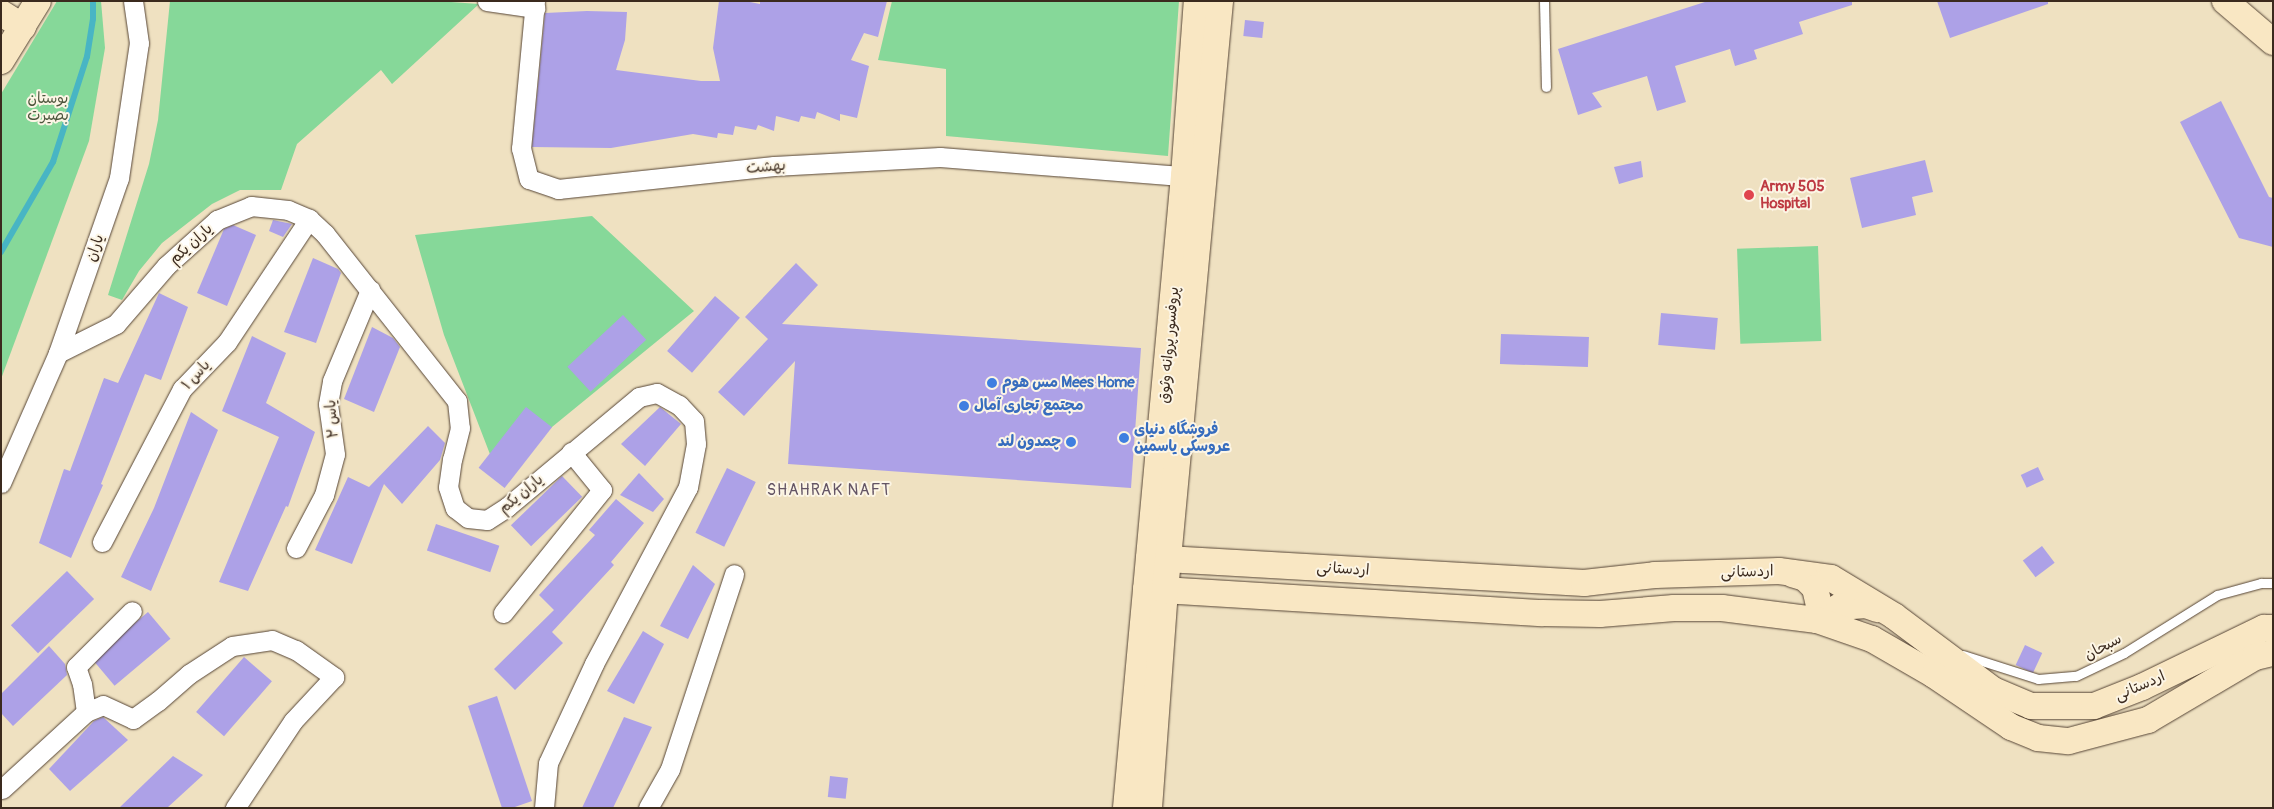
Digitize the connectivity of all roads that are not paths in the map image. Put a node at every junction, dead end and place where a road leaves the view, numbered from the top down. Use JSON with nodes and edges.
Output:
{"nodes":[{"id":1,"x":38,"y":1,"type":"edge"},
{"id":2,"x":133,"y":1,"type":"edge"},
{"id":3,"x":487,"y":1,"type":"edge"},
{"id":4,"x":1197,"y":1,"type":"edge"},
{"id":5,"x":1220,"y":1,"type":"edge"},
{"id":6,"x":1544,"y":1,"type":"edge"},
{"id":7,"x":2224,"y":1,"type":"edge"},
{"id":8,"x":535,"y":5,"type":"edge"},
{"id":9,"x":1,"y":12,"type":"edge"},
{"id":10,"x":23,"y":28,"type":"junction"},
{"id":11,"x":2273,"y":42,"type":"edge"},
{"id":12,"x":1,"y":61,"type":"edge"},
{"id":13,"x":1546,"y":87,"type":"dead end"},
{"id":14,"x":1194,"y":178,"type":"junction"},
{"id":15,"x":309,"y":219,"type":"junction"},
{"id":16,"x":370,"y":290,"type":"junction"},
{"id":17,"x":58,"y":353,"type":"junction"},
{"id":18,"x":571,"y":452,"type":"junction"},
{"id":19,"x":1,"y":483,"type":"edge"},
{"id":20,"x":102,"y":542,"type":"dead end"},
{"id":21,"x":296,"y":548,"type":"dead end"},
{"id":22,"x":1158,"y":558,"type":"junction"},
{"id":23,"x":1779,"y":570,"type":"junction"},
{"id":24,"x":734,"y":574,"type":"dead end"},
{"id":25,"x":2273,"y":583,"type":"edge"},
{"id":26,"x":1155,"y":590,"type":"junction"},
{"id":27,"x":132,"y":611,"type":"dead end"},
{"id":28,"x":504,"y":613,"type":"dead end"},
{"id":29,"x":1894,"y":616,"type":"junction"},
{"id":30,"x":1817,"y":620,"type":"junction"},
{"id":31,"x":2273,"y":628,"type":"edge"},
{"id":32,"x":1935,"y":647,"type":"junction"},
{"id":33,"x":2273,"y":653,"type":"edge"},
{"id":34,"x":86,"y":712,"type":"junction"},
{"id":35,"x":2,"y":789,"type":"edge"},
{"id":36,"x":235,"y":808,"type":"edge"},
{"id":37,"x":544,"y":808,"type":"edge"},
{"id":38,"x":648,"y":808,"type":"edge"},
{"id":39,"x":1126,"y":808,"type":"edge"},
{"id":40,"x":1149,"y":808,"type":"edge"}],
"edges":[{"from":1,"to":10,"type":"main road"},
{"from":2,"to":17,"type":"street","name":"یاران"},
{"from":3,"to":8,"type":"street"},
{"from":4,"to":14,"type":"main road","name":"پروفسور پروانه وثوق"},
{"from":5,"to":14,"type":"main road","name":"پروفسور پروانه وثوق"},
{"from":6,"to":13,"type":"lane"},
{"from":7,"to":11,"type":"main road"},
{"from":8,"to":14,"type":"street","name":"بهشت"},
{"from":9,"to":10,"type":"main road"},
{"from":10,"to":12,"type":"main road"},
{"from":14,"to":22,"type":"main road","name":"پروفسور پروانه وثوق"},
{"from":15,"to":16,"type":"street","name":"یاران یکم"},
{"from":15,"to":17,"type":"street","name":"یاران یکم"},
{"from":15,"to":20,"type":"street","name":"یاس ۱"},
{"from":16,"to":18,"type":"street","name":"یاران یکم"},
{"from":16,"to":21,"type":"street","name":"یاس ۲"},
{"from":17,"to":19,"type":"street","name":"یاران"},
{"from":18,"to":28,"type":"street"},
{"from":18,"to":37,"type":"street","name":"یاران یکم"},
{"from":22,"to":23,"type":"main road","name":"اردستانی"},
{"from":22,"to":26,"type":"main road","name":"پروفسور پروانه وثوق"},
{"from":23,"to":29,"type":"main road","name":"اردستانی"},
{"from":23,"to":30,"type":"main road"},
{"from":24,"to":38,"type":"street"},
{"from":25,"to":32,"type":"lane","name":"سبحان"},
{"from":26,"to":30,"type":"main road","name":"اردستانی"},
{"from":26,"to":39,"type":"main road","name":"پروفسور پروانه وثوق"},
{"from":26,"to":40,"type":"main road","name":"پروفسور پروانه وثوق"},
{"from":27,"to":34,"type":"street"},
{"from":29,"to":30,"type":"main road"},
{"from":29,"to":32,"type":"main road","name":"اردستانی"},
{"from":30,"to":33,"type":"main road","name":"اردستانی"},
{"from":31,"to":32,"type":"main road","name":"اردستانی"},
{"from":34,"to":35,"type":"street"},
{"from":34,"to":36,"type":"street"}]}
